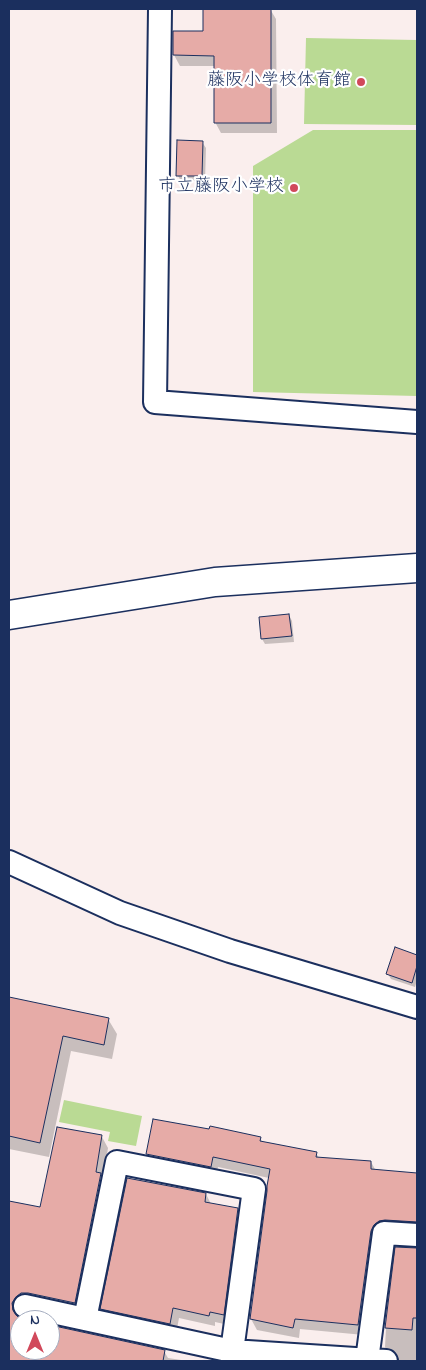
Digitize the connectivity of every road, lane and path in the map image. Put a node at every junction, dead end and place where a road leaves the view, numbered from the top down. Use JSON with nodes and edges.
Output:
{"nodes":[{"id":1,"x":160,"y":9,"type":"edge"},
{"id":2,"x":417,"y":422,"type":"edge"},
{"id":3,"x":417,"y":568,"type":"edge"},
{"id":4,"x":9,"y":615,"type":"edge"},
{"id":5,"x":9,"y":862,"type":"edge"},
{"id":6,"x":417,"y":1008,"type":"edge"},
{"id":7,"x":417,"y":1235,"type":"edge"},
{"id":8,"x":25,"y":1306,"type":"dead end"},
{"id":9,"x":84,"y":1319,"type":"junction"},
{"id":10,"x":232,"y":1351,"type":"junction"},
{"id":11,"x":377,"y":1361,"type":"edge"}],
"edges":[{"from":1,"to":2,"type":"street"},
{"from":3,"to":4,"type":"street"},
{"from":5,"to":6,"type":"street"},
{"from":7,"to":11,"type":"street"},
{"from":8,"to":9,"type":"street"},
{"from":9,"to":10,"type":"street"},
{"from":9,"to":10,"type":"street"},
{"from":10,"to":11,"type":"street"}]}
